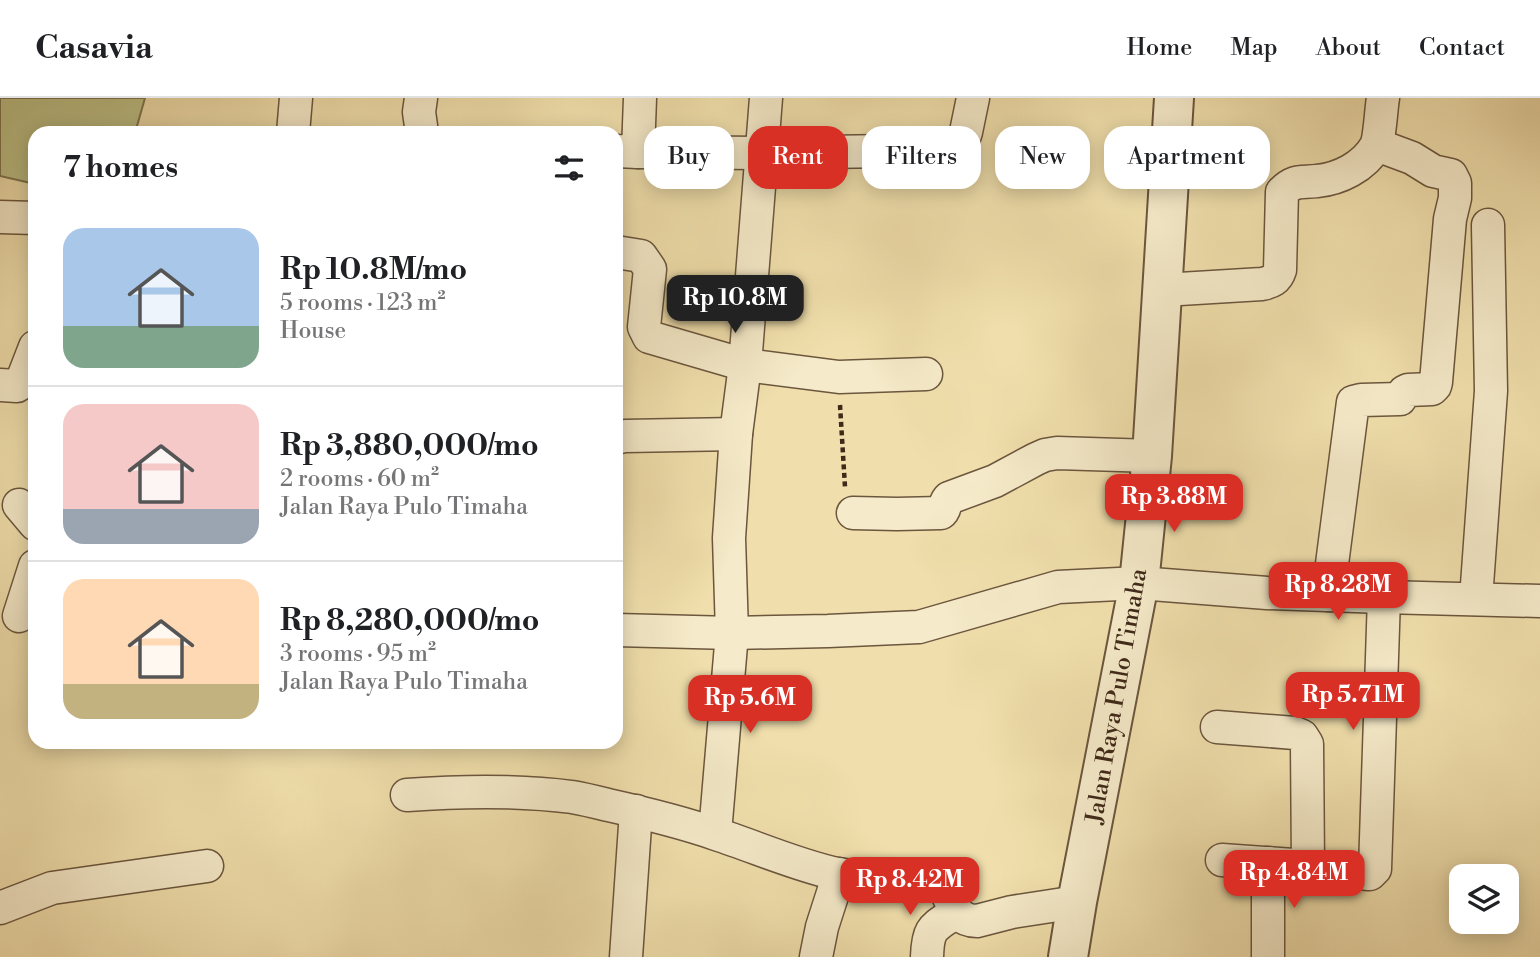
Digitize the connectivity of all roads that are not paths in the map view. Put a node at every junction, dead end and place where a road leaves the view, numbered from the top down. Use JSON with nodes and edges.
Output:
{"nodes":[{"id":1,"x":296,"y":98,"type":"edge"},
{"id":2,"x":421,"y":98,"type":"edge"},
{"id":3,"x":640,"y":98,"type":"edge"},
{"id":4,"x":766,"y":98,"type":"edge"},
{"id":5,"x":973,"y":98,"type":"edge"},
{"id":6,"x":1174,"y":98,"type":"edge"},
{"id":7,"x":1383,"y":98,"type":"edge"},
{"id":8,"x":294,"y":126,"type":"edge"},
{"id":9,"x":421,"y":126,"type":"edge"},
{"id":10,"x":763,"y":126,"type":"edge"},
{"id":11,"x":1377,"y":145,"type":"junction"},
{"id":12,"x":627,"y":151,"type":"edge"},
{"id":13,"x":848,"y":152,"type":"edge"},
{"id":14,"x":748,"y":153,"type":"edge"},
{"id":15,"x":758,"y":189,"type":"edge"},
{"id":16,"x":0,"y":216,"type":"edge"},
{"id":17,"x":28,"y":218,"type":"edge"},
{"id":18,"x":1488,"y":225,"type":"dead end"},
{"id":19,"x":623,"y":253,"type":"edge"},
{"id":20,"x":1163,"y":290,"type":"junction"},
{"id":21,"x":28,"y":365,"type":"edge"},
{"id":22,"x":745,"y":365,"type":"junction"},
{"id":23,"x":926,"y":374,"type":"dead end"},
{"id":24,"x":0,"y":385,"type":"edge"},
{"id":25,"x":736,"y":434,"type":"junction"},
{"id":26,"x":623,"y":436,"type":"edge"},
{"id":27,"x":1152,"y":456,"type":"junction"},
{"id":28,"x":853,"y":513,"type":"road end"},
{"id":29,"x":1139,"y":583,"type":"junction"},
{"id":30,"x":28,"y":586,"type":"edge"},
{"id":31,"x":1328,"y":595,"type":"junction"},
{"id":32,"x":1384,"y":597,"type":"junction"},
{"id":33,"x":1476,"y":599,"type":"junction"},
{"id":34,"x":1540,"y":601,"type":"edge"},
{"id":35,"x":18,"y":615,"type":"edge"},
{"id":36,"x":623,"y":630,"type":"edge"},
{"id":37,"x":732,"y":633,"type":"junction"},
{"id":38,"x":1217,"y":727,"type":"dead end"},
{"id":39,"x":407,"y":795,"type":"dead end"},
{"id":40,"x":636,"y":811,"type":"junction"},
{"id":41,"x":715,"y":833,"type":"junction"},
{"id":42,"x":1222,"y":860,"type":"dead end"},
{"id":43,"x":1268,"y":863,"type":"junction"},
{"id":44,"x":207,"y":866,"type":"dead end"},
{"id":45,"x":1308,"y":866,"type":"junction"},
{"id":46,"x":839,"y":874,"type":"junction"},
{"id":47,"x":1077,"y":902,"type":"junction"},
{"id":48,"x":0,"y":908,"type":"edge"},
{"id":49,"x":956,"y":912,"type":"junction"},
{"id":50,"x":626,"y":957,"type":"edge"},
{"id":51,"x":816,"y":957,"type":"edge"},
{"id":52,"x":927,"y":957,"type":"edge"},
{"id":53,"x":1068,"y":957,"type":"edge"},
{"id":54,"x":1268,"y":957,"type":"edge"}],
"edges":[{"from":1,"to":8,"type":"street"},
{"from":2,"to":9,"type":"street"},
{"from":3,"to":12,"type":"street"},
{"from":4,"to":10,"type":"street"},
{"from":5,"to":13,"type":"street"},
{"from":6,"to":20,"type":"street","name":"Jalan Raya Pulo Timaha"},
{"from":7,"to":11,"type":"street"},
{"from":11,"to":20,"type":"street"},
{"from":11,"to":31,"type":"street"},
{"from":12,"to":14,"type":"street"},
{"from":15,"to":22,"type":"street"},
{"from":16,"to":17,"type":"street"},
{"from":18,"to":33,"type":"street"},
{"from":19,"to":22,"type":"street"},
{"from":20,"to":27,"type":"street","name":"Jalan Raya Pulo Timaha"},
{"from":21,"to":24,"type":"street"},
{"from":22,"to":23,"type":"street"},
{"from":22,"to":25,"type":"street"},
{"from":25,"to":26,"type":"street"},
{"from":25,"to":37,"type":"street"},
{"from":27,"to":28,"type":"street"},
{"from":27,"to":29,"type":"street","name":"Jalan Raya Pulo Timaha"},
{"from":29,"to":31,"type":"street"},
{"from":29,"to":37,"type":"street"},
{"from":29,"to":47,"type":"street","name":"Jalan Raya Pulo Timaha"},
{"from":30,"to":35,"type":"street"},
{"from":31,"to":32,"type":"street"},
{"from":32,"to":33,"type":"street"},
{"from":32,"to":45,"type":"street"},
{"from":33,"to":34,"type":"street"},
{"from":36,"to":37,"type":"street"},
{"from":37,"to":41,"type":"street"},
{"from":38,"to":45,"type":"street"},
{"from":39,"to":40,"type":"street"},
{"from":40,"to":41,"type":"street"},
{"from":40,"to":50,"type":"street"},
{"from":41,"to":46,"type":"street"},
{"from":42,"to":43,"type":"street"},
{"from":43,"to":45,"type":"street"},
{"from":43,"to":54,"type":"street"},
{"from":44,"to":48,"type":"street"},
{"from":46,"to":49,"type":"street"},
{"from":46,"to":51,"type":"street"},
{"from":47,"to":49,"type":"street"},
{"from":47,"to":53,"type":"street","name":"Jalan Raya Pulo Timaha"},
{"from":49,"to":52,"type":"street"}]}
